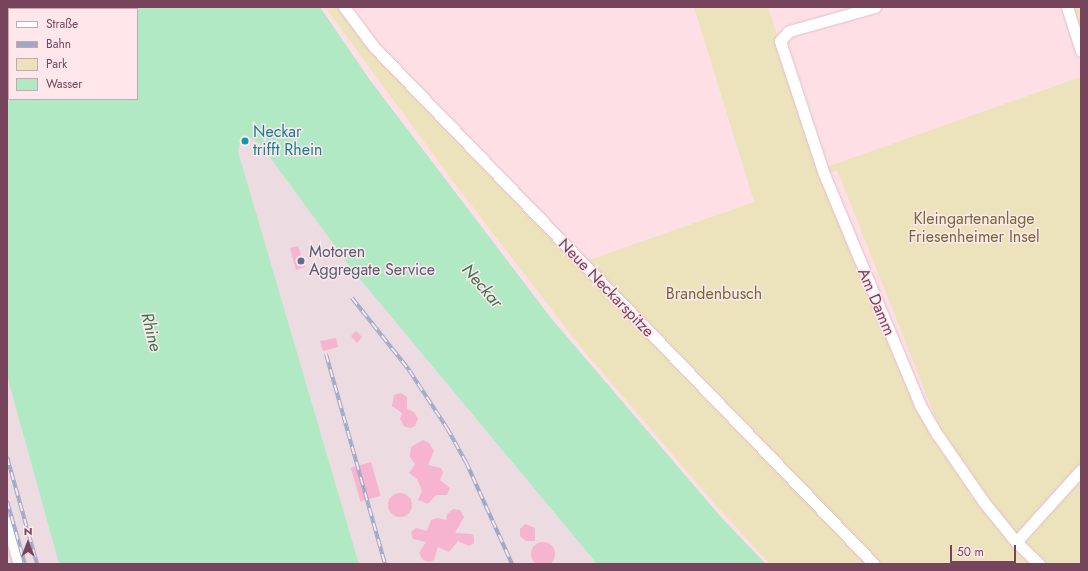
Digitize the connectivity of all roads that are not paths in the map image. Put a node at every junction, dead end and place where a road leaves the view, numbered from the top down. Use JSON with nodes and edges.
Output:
{"nodes":[{"id":1,"x":344,"y":7,"type":"edge"},
{"id":2,"x":875,"y":7,"type":"edge"},
{"id":3,"x":1067,"y":7,"type":"edge"},
{"id":4,"x":1081,"y":51,"type":"edge"},
{"id":5,"x":1081,"y":470,"type":"edge"},
{"id":6,"x":7,"y":522,"type":"edge"},
{"id":7,"x":1016,"y":542,"type":"junction"},
{"id":8,"x":19,"y":564,"type":"edge"},
{"id":9,"x":874,"y":564,"type":"edge"},
{"id":10,"x":1039,"y":564,"type":"edge"}],
"edges":[{"from":1,"to":9,"type":"street","name":"Neue Neckarspitze"},
{"from":2,"to":7,"type":"street","name":"Am Damm"},
{"from":3,"to":4,"type":"street"},
{"from":5,"to":7,"type":"street"},
{"from":6,"to":8,"type":"street"},
{"from":7,"to":10,"type":"street","name":"Am Damm"}]}
